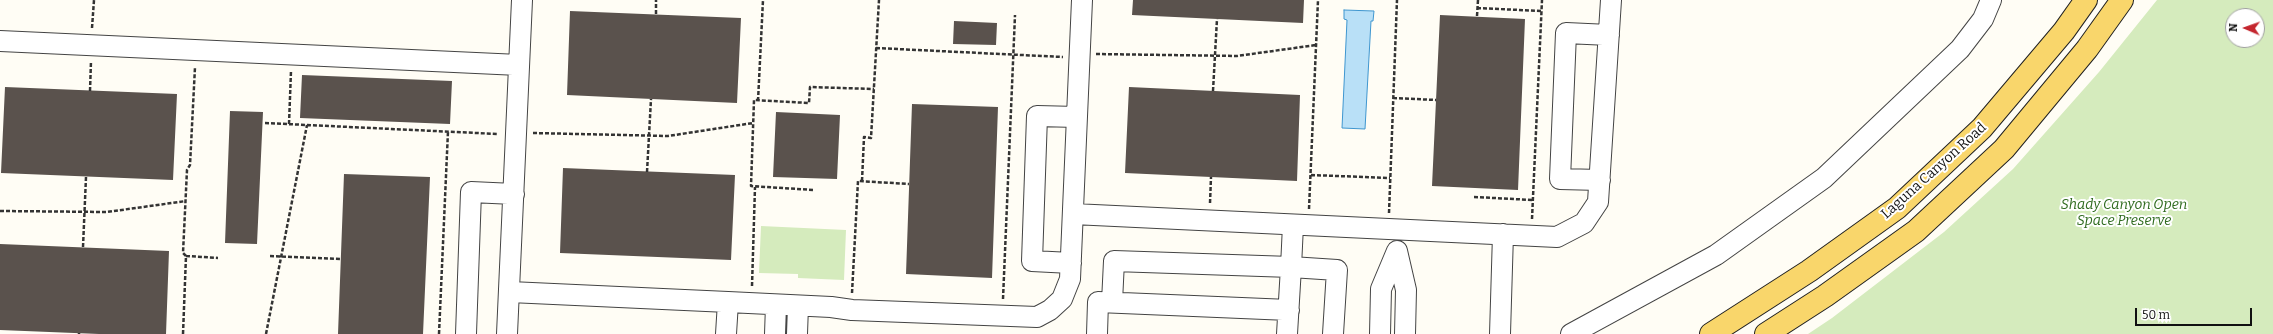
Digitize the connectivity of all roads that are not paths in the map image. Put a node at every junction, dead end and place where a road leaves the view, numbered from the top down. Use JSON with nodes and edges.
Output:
{"nodes":[{"id":1,"x":522,"y":0,"type":"edge"},
{"id":2,"x":1082,"y":0,"type":"edge"},
{"id":3,"x":1611,"y":0,"type":"edge"},
{"id":4,"x":1991,"y":0,"type":"edge"},
{"id":5,"x":2086,"y":0,"type":"edge"},
{"id":6,"x":2122,"y":0,"type":"edge"},
{"id":7,"x":1609,"y":35,"type":"junction"},
{"id":8,"x":0,"y":41,"type":"edge"},
{"id":9,"x":518,"y":65,"type":"junction"},
{"id":10,"x":1077,"y":117,"type":"junction"},
{"id":11,"x":1600,"y":180,"type":"junction"},
{"id":12,"x":514,"y":194,"type":"junction"},
{"id":13,"x":1073,"y":214,"type":"junction"},
{"id":14,"x":1301,"y":225,"type":"junction"},
{"id":15,"x":1393,"y":229,"type":"junction"},
{"id":16,"x":1503,"y":234,"type":"junction"},
{"id":17,"x":1397,"y":251,"type":"junction"},
{"id":18,"x":1071,"y":263,"type":"junction"},
{"id":19,"x":1291,"y":267,"type":"junction"},
{"id":20,"x":510,"y":292,"type":"junction"},
{"id":21,"x":728,"y":302,"type":"junction"},
{"id":22,"x":1112,"y":302,"type":"junction"},
{"id":23,"x":776,"y":305,"type":"junction"},
{"id":24,"x":798,"y":306,"type":"junction"},
{"id":25,"x":1289,"y":310,"type":"junction"},
{"id":26,"x":466,"y":334,"type":"edge"},
{"id":27,"x":507,"y":334,"type":"edge"},
{"id":28,"x":726,"y":334,"type":"edge"},
{"id":29,"x":775,"y":334,"type":"edge"},
{"id":30,"x":797,"y":334,"type":"edge"},
{"id":31,"x":1097,"y":334,"type":"edge"},
{"id":32,"x":1288,"y":334,"type":"edge"},
{"id":33,"x":1333,"y":334,"type":"edge"},
{"id":34,"x":1380,"y":334,"type":"edge"},
{"id":35,"x":1405,"y":334,"type":"edge"},
{"id":36,"x":1500,"y":334,"type":"edge"},
{"id":37,"x":1571,"y":334,"type":"edge"},
{"id":38,"x":1711,"y":334,"type":"edge"},
{"id":39,"x":1766,"y":334,"type":"edge"}],
"edges":[{"from":1,"to":9,"type":"lane"},
{"from":2,"to":10,"type":"lane"},
{"from":3,"to":7,"type":"lane"},
{"from":4,"to":37,"type":"lane"},
{"from":5,"to":38,"type":"main road","name":"Laguna Canyon Road"},
{"from":6,"to":39,"type":"main road"},
{"from":7,"to":11,"type":"lane"},
{"from":7,"to":11,"type":"lane"},
{"from":8,"to":9,"type":"lane"},
{"from":9,"to":12,"type":"lane"},
{"from":10,"to":13,"type":"lane"},
{"from":10,"to":18,"type":"lane"},
{"from":11,"to":16,"type":"lane"},
{"from":12,"to":20,"type":"lane"},
{"from":12,"to":26,"type":"lane"},
{"from":13,"to":14,"type":"lane"},
{"from":13,"to":18,"type":"lane"},
{"from":14,"to":15,"type":"lane"},
{"from":14,"to":19,"type":"lane"},
{"from":15,"to":16,"type":"lane"},
{"from":15,"to":17,"type":"lane"},
{"from":16,"to":36,"type":"lane"},
{"from":17,"to":34,"type":"lane"},
{"from":17,"to":35,"type":"lane"},
{"from":18,"to":24,"type":"lane"},
{"from":19,"to":22,"type":"lane"},
{"from":19,"to":25,"type":"lane"},
{"from":19,"to":33,"type":"lane"},
{"from":20,"to":21,"type":"lane"},
{"from":20,"to":27,"type":"lane"},
{"from":21,"to":23,"type":"lane"},
{"from":21,"to":28,"type":"lane"},
{"from":22,"to":25,"type":"lane"},
{"from":22,"to":31,"type":"lane"},
{"from":23,"to":24,"type":"lane"},
{"from":23,"to":29,"type":"lane"},
{"from":24,"to":30,"type":"lane"},
{"from":25,"to":32,"type":"lane"}]}
